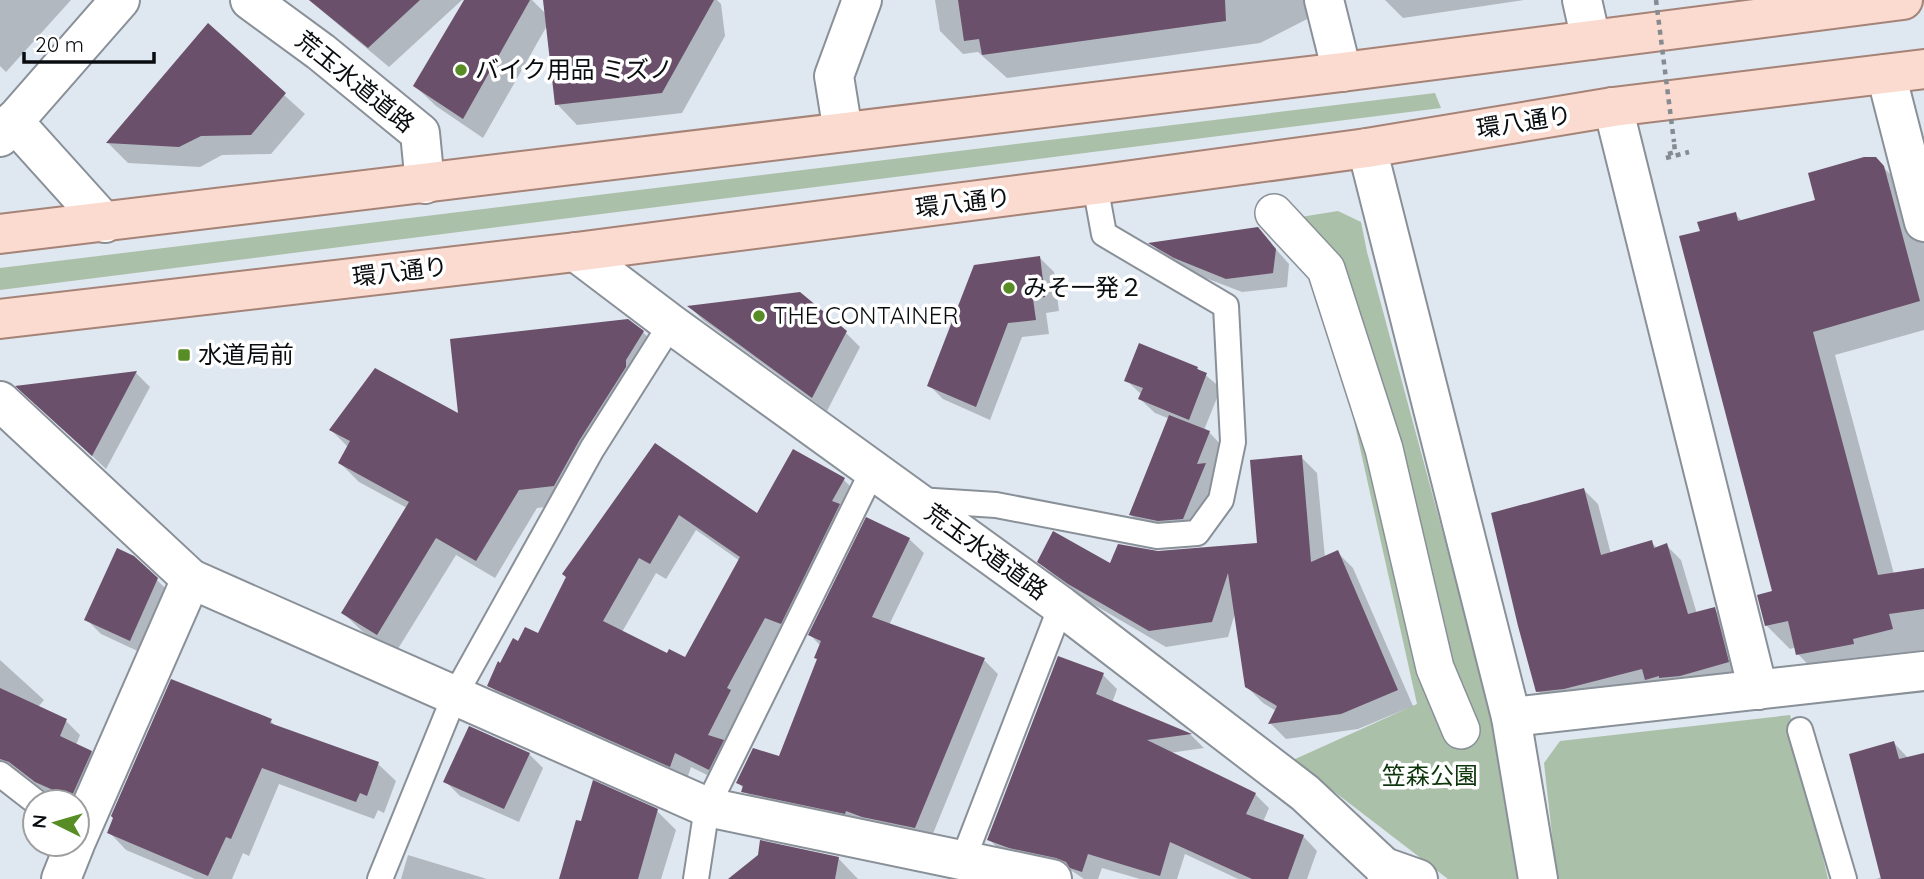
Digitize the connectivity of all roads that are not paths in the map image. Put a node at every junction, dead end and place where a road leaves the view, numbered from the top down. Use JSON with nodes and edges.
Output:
{"nodes":[{"id":1,"x":120,"y":0,"type":"edge"},
{"id":2,"x":250,"y":0,"type":"edge"},
{"id":3,"x":862,"y":0,"type":"edge"},
{"id":4,"x":1324,"y":0,"type":"edge"},
{"id":5,"x":1582,"y":0,"type":"edge"},
{"id":6,"x":1879,"y":2,"type":"edge"},
{"id":7,"x":1591,"y":40,"type":"junction"},
{"id":8,"x":1924,"y":69,"type":"edge"},
{"id":9,"x":1342,"y":72,"type":"junction"},
{"id":10,"x":1886,"y":74,"type":"junction"},
{"id":11,"x":1613,"y":107,"type":"junction"},
{"id":12,"x":4,"y":122,"type":"edge"},
{"id":13,"x":843,"y":132,"type":"junction"},
{"id":14,"x":1367,"y":148,"type":"junction"},
{"id":15,"x":425,"y":184,"type":"junction"},
{"id":16,"x":1096,"y":185,"type":"junction"},
{"id":17,"x":1274,"y":213,"type":"dead end"},
{"id":18,"x":1924,"y":222,"type":"edge"},
{"id":19,"x":105,"y":223,"type":"junction"},
{"id":20,"x":0,"y":234,"type":"edge"},
{"id":21,"x":576,"y":252,"type":"junction"},
{"id":22,"x":0,"y":319,"type":"edge"},
{"id":23,"x":671,"y":324,"type":"junction"},
{"id":24,"x":0,"y":401,"type":"edge"},
{"id":25,"x":873,"y":470,"type":"junction"},
{"id":26,"x":914,"y":500,"type":"junction"},
{"id":27,"x":191,"y":579,"type":"junction"},
{"id":28,"x":1061,"y":606,"type":"junction"},
{"id":29,"x":1924,"y":671,"type":"edge"},
{"id":30,"x":1758,"y":690,"type":"junction"},
{"id":31,"x":455,"y":695,"type":"junction"},
{"id":32,"x":1511,"y":717,"type":"junction"},
{"id":33,"x":1461,"y":730,"type":"dead end"},
{"id":34,"x":1800,"y":730,"type":"dead end"},
{"id":35,"x":0,"y":774,"type":"edge"},
{"id":36,"x":21,"y":790,"type":"edge"},
{"id":37,"x":91,"y":806,"type":"edge"},
{"id":38,"x":707,"y":807,"type":"junction"},
{"id":39,"x":69,"y":858,"type":"edge"},
{"id":40,"x":963,"y":860,"type":"junction"},
{"id":41,"x":1397,"y":875,"type":"edge"},
{"id":42,"x":61,"y":879,"type":"edge"},
{"id":43,"x":380,"y":879,"type":"edge"},
{"id":44,"x":696,"y":879,"type":"edge"},
{"id":45,"x":1052,"y":879,"type":"edge"},
{"id":46,"x":1538,"y":879,"type":"edge"},
{"id":47,"x":1844,"y":879,"type":"edge"}],
"edges":[{"from":1,"to":12,"type":"street"},
{"from":2,"to":15,"type":"street","name":"荒玉水道道路"},
{"from":3,"to":13,"type":"street"},
{"from":4,"to":9,"type":"street"},
{"from":5,"to":7,"type":"street"},
{"from":6,"to":7,"type":"main road"},
{"from":7,"to":9,"type":"main road"},
{"from":8,"to":10,"type":"main road","name":"環八通り"},
{"from":9,"to":13,"type":"main road"},
{"from":10,"to":11,"type":"main road","name":"環八通り"},
{"from":10,"to":18,"type":"street"},
{"from":11,"to":14,"type":"main road","name":"環八通り"},
{"from":11,"to":30,"type":"street"},
{"from":12,"to":19,"type":"street"},
{"from":13,"to":15,"type":"main road"},
{"from":14,"to":16,"type":"main road","name":"環八通り"},
{"from":14,"to":32,"type":"street"},
{"from":15,"to":19,"type":"main road"},
{"from":16,"to":21,"type":"main road","name":"環八通り"},
{"from":16,"to":26,"type":"lane"},
{"from":17,"to":33,"type":"street"},
{"from":19,"to":20,"type":"main road"},
{"from":21,"to":22,"type":"main road","name":"環八通り"},
{"from":21,"to":23,"type":"street","name":"荒玉水道道路"},
{"from":23,"to":25,"type":"street","name":"荒玉水道道路"},
{"from":23,"to":31,"type":"lane"},
{"from":24,"to":27,"type":"street"},
{"from":25,"to":26,"type":"street","name":"荒玉水道道路"},
{"from":25,"to":38,"type":"lane"},
{"from":26,"to":28,"type":"street","name":"荒玉水道道路"},
{"from":27,"to":31,"type":"street"},
{"from":27,"to":37,"type":"street"},
{"from":28,"to":40,"type":"lane"},
{"from":28,"to":41,"type":"street","name":"荒玉水道道路"},
{"from":29,"to":30,"type":"street"},
{"from":30,"to":32,"type":"street"},
{"from":31,"to":38,"type":"street"},
{"from":31,"to":43,"type":"lane"},
{"from":32,"to":46,"type":"street"},
{"from":34,"to":47,"type":"lane"},
{"from":35,"to":36,"type":"lane"},
{"from":38,"to":40,"type":"street"},
{"from":38,"to":44,"type":"lane"},
{"from":39,"to":42,"type":"street"},
{"from":40,"to":45,"type":"street"}]}
